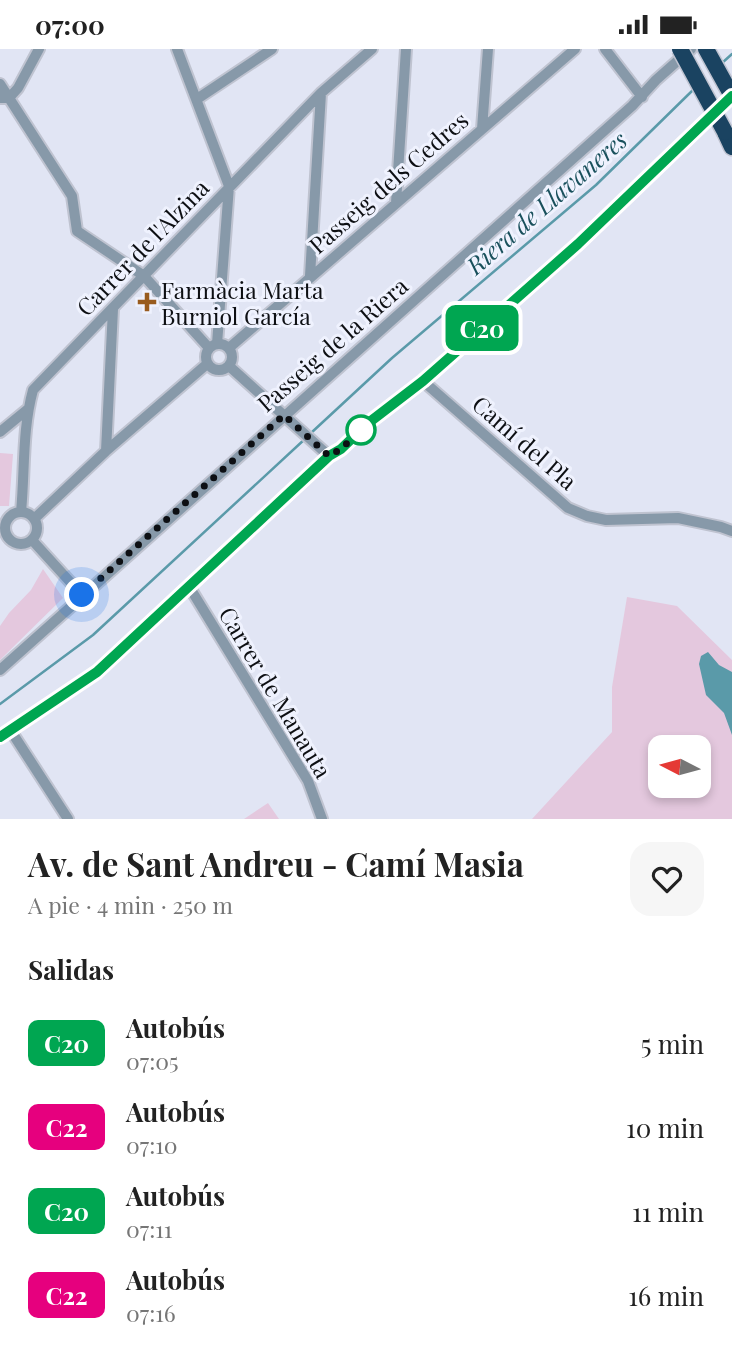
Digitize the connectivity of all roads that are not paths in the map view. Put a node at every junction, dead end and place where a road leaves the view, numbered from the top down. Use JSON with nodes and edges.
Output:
{"nodes":[{"id":1,"x":39,"y":49,"type":"edge"},
{"id":2,"x":177,"y":49,"type":"edge"},
{"id":3,"x":272,"y":49,"type":"edge"},
{"id":4,"x":372,"y":49,"type":"edge"},
{"id":5,"x":406,"y":49,"type":"edge"},
{"id":6,"x":488,"y":49,"type":"edge"},
{"id":7,"x":575,"y":49,"type":"edge"},
{"id":8,"x":606,"y":49,"type":"edge"},
{"id":9,"x":680,"y":49,"type":"edge"},
{"id":10,"x":691,"y":49,"type":"edge"},
{"id":11,"x":706,"y":49,"type":"edge"},
{"id":12,"x":0,"y":84,"type":"edge"},
{"id":13,"x":321,"y":93,"type":"junction"},
{"id":14,"x":732,"y":96,"type":"edge"},
{"id":15,"x":642,"y":97,"type":"junction"},
{"id":16,"x":4,"y":98,"type":"edge"},
{"id":17,"x":197,"y":99,"type":"junction"},
{"id":18,"x":726,"y":106,"type":"edge"},
{"id":19,"x":482,"y":129,"type":"junction"},
{"id":20,"x":728,"y":139,"type":"edge"},
{"id":21,"x":229,"y":186,"type":"junction"},
{"id":22,"x":396,"y":203,"type":"junction"},
{"id":23,"x":144,"y":276,"type":"junction"},
{"id":24,"x":310,"y":277,"type":"junction"},
{"id":25,"x":113,"y":309,"type":"junction"},
{"id":26,"x":213,"y":346,"type":"junction"},
{"id":27,"x":229,"y":348,"type":"junction"},
{"id":28,"x":207,"y":364,"type":"junction"},
{"id":29,"x":229,"y":366,"type":"junction"},
{"id":30,"x":423,"y":381,"type":"junction"},
{"id":31,"x":28,"y":409,"type":"junction"},
{"id":32,"x":284,"y":415,"type":"junction"},
{"id":33,"x":0,"y":432,"type":"edge"},
{"id":34,"x":106,"y":451,"type":"junction"},
{"id":35,"x":329,"y":456,"type":"junction"},
{"id":36,"x":21,"y":512,"type":"junction"},
{"id":37,"x":34,"y":519,"type":"junction"},
{"id":38,"x":3,"y":530,"type":"edge"},
{"id":39,"x":732,"y":531,"type":"edge"},
{"id":40,"x":32,"y":540,"type":"junction"},
{"id":41,"x":190,"y":588,"type":"junction"},
{"id":42,"x":82,"y":595,"type":"junction"},
{"id":43,"x":0,"y":670,"type":"edge"},
{"id":44,"x":10,"y":731,"type":"junction"},
{"id":45,"x":0,"y":738,"type":"edge"},
{"id":46,"x":68,"y":819,"type":"edge"},
{"id":47,"x":322,"y":819,"type":"edge"}],
"edges":[{"from":1,"to":16,"type":"street"},
{"from":2,"to":17,"type":"street"},
{"from":3,"to":17,"type":"street"},
{"from":4,"to":13,"type":"street","name":"Carrer de l'Alzina"},
{"from":5,"to":22,"type":"street"},
{"from":6,"to":19,"type":"street"},
{"from":7,"to":19,"type":"street","name":"Passeig dels Cedres"},
{"from":8,"to":15,"type":"street"},
{"from":9,"to":20,"type":"highway","bridge":true},
{"from":10,"to":15,"type":"street","name":"Passeig de la Riera"},
{"from":11,"to":14,"type":"highway"},
{"from":12,"to":16,"type":"street"},
{"from":13,"to":21,"type":"street","name":"Carrer de l'Alzina"},
{"from":13,"to":24,"type":"street"},
{"from":14,"to":18,"type":"street"},
{"from":15,"to":32,"type":"street","name":"Passeig de la Riera"},
{"from":16,"to":23,"type":"street"},
{"from":17,"to":21,"type":"street"},
{"from":18,"to":30,"type":"street"},
{"from":19,"to":22,"type":"street","name":"Passeig dels Cedres"},
{"from":21,"to":23,"type":"street","name":"Carrer de l'Alzina"},
{"from":21,"to":26,"type":"street"},
{"from":22,"to":24,"type":"street","name":"Passeig dels Cedres"},
{"from":23,"to":25,"type":"street","name":"Carrer de l'Alzina"},
{"from":23,"to":26,"type":"street"},
{"from":24,"to":27,"type":"street","name":"Passeig dels Cedres"},
{"from":25,"to":31,"type":"street","name":"Carrer de l'Alzina"},
{"from":25,"to":34,"type":"street"},
{"from":26,"to":27,"type":"street"},
{"from":26,"to":28,"type":"street"},
{"from":27,"to":29,"type":"street"},
{"from":28,"to":29,"type":"street"},
{"from":28,"to":34,"type":"street"},
{"from":29,"to":32,"type":"street"},
{"from":30,"to":35,"type":"street"},
{"from":30,"to":39,"type":"street","name":"Camí del Pla"},
{"from":31,"to":33,"type":"street"},
{"from":31,"to":36,"type":"street","name":"Carrer de l'Alzina"},
{"from":32,"to":35,"type":"street"},
{"from":32,"to":42,"type":"street","name":"Passeig de la Riera"},
{"from":34,"to":37,"type":"street"},
{"from":35,"to":41,"type":"street"},
{"from":36,"to":37,"type":"street"},
{"from":36,"to":38,"type":"street"},
{"from":37,"to":40,"type":"street"},
{"from":38,"to":40,"type":"street"},
{"from":40,"to":42,"type":"street"},
{"from":41,"to":44,"type":"street"},
{"from":41,"to":47,"type":"street","name":"Carrer de Manauta"},
{"from":42,"to":43,"type":"street","name":"Passeig de la Riera"},
{"from":44,"to":45,"type":"street"},
{"from":44,"to":46,"type":"street"}]}
